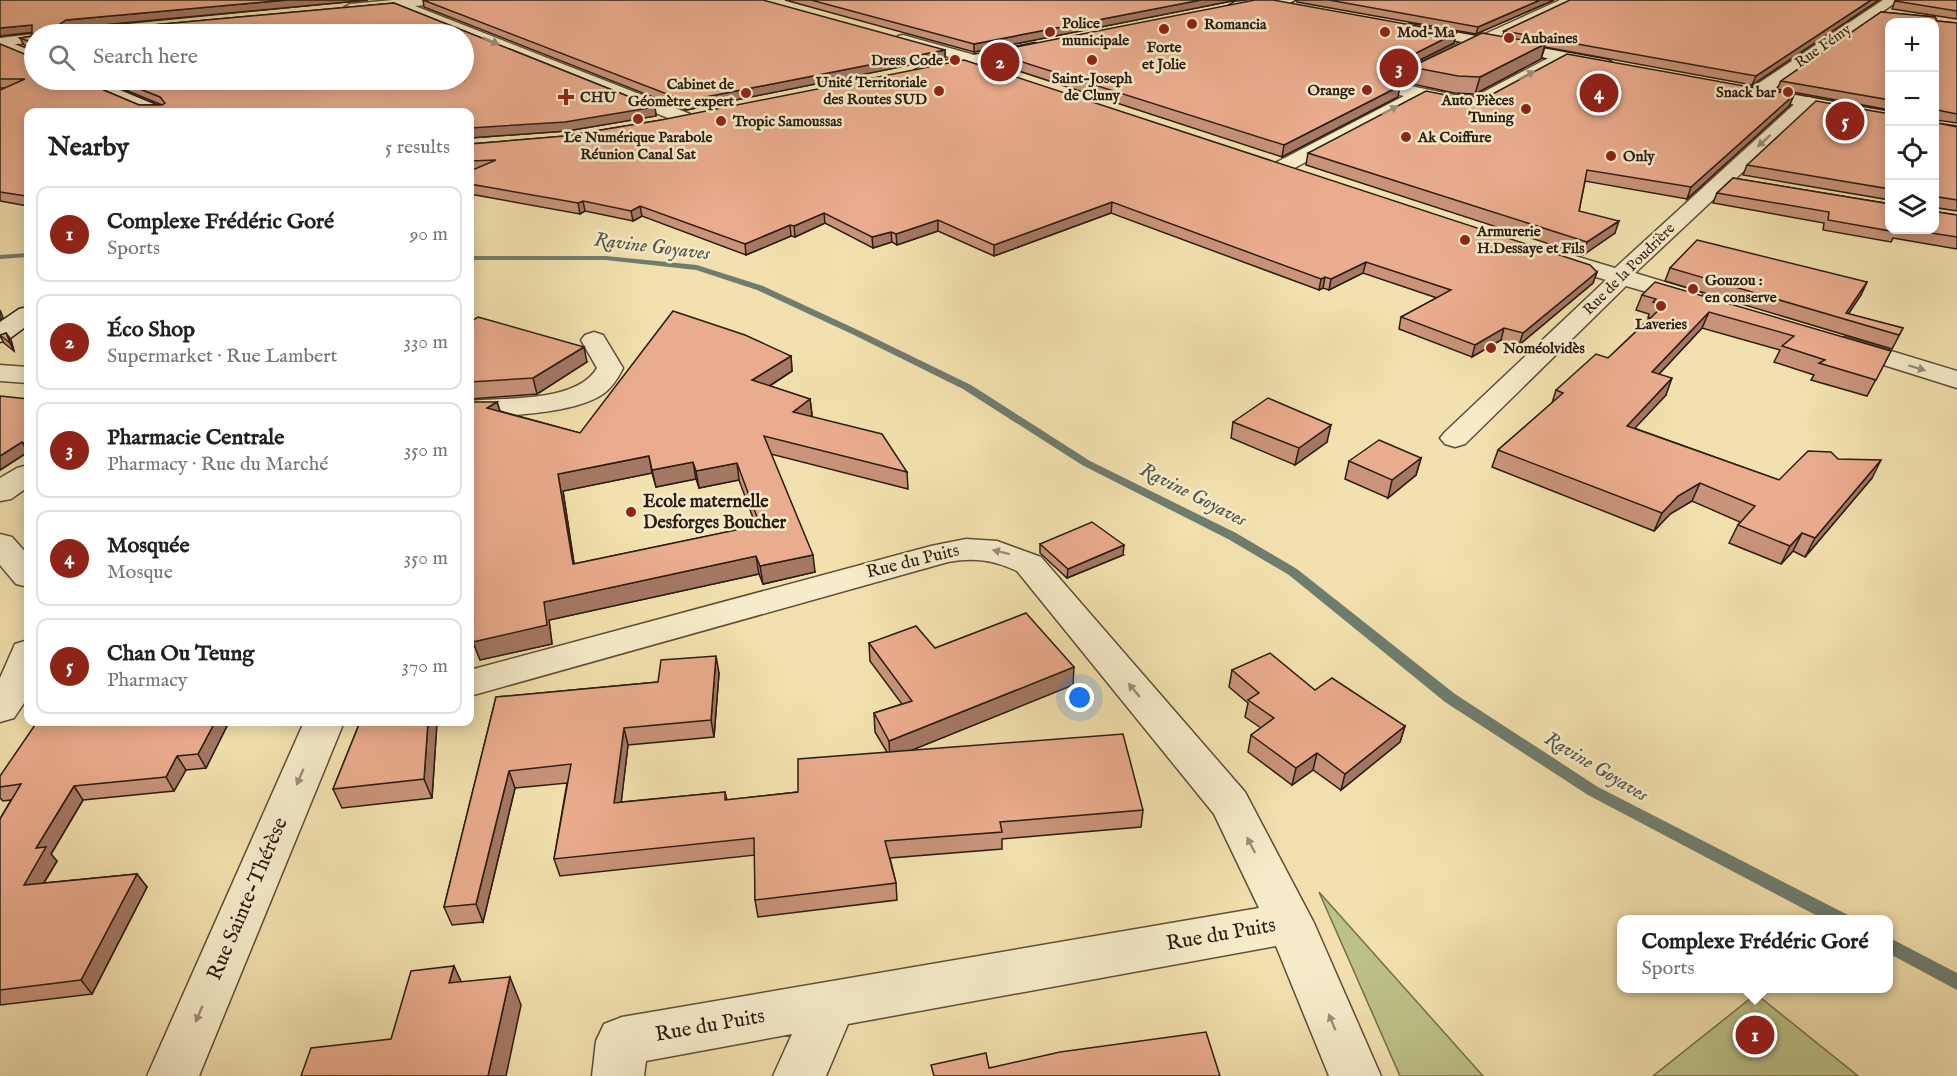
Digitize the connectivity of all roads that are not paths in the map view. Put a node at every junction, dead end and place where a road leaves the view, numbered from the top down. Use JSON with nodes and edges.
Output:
{"nodes":[{"id":1,"x":435,"y":0,"type":"edge"},
{"id":2,"x":1571,"y":0,"type":"edge"},
{"id":3,"x":1892,"y":0,"type":"edge"},
{"id":4,"x":1259,"y":1,"type":"edge"},
{"id":5,"x":393,"y":2,"type":"edge"},
{"id":6,"x":1292,"y":4,"type":"edge"},
{"id":7,"x":1225,"y":8,"type":"edge"},
{"id":8,"x":339,"y":9,"type":"edge"},
{"id":9,"x":1872,"y":12,"type":"junction"},
{"id":10,"x":1894,"y":15,"type":"edge"},
{"id":11,"x":450,"y":24,"type":"edge"},
{"id":12,"x":1399,"y":26,"type":"edge"},
{"id":13,"x":474,"y":33,"type":"edge"},
{"id":14,"x":885,"y":34,"type":"edge"},
{"id":15,"x":24,"y":39,"type":"edge"},
{"id":16,"x":1479,"y":41,"type":"junction"},
{"id":17,"x":0,"y":42,"type":"edge"},
{"id":18,"x":1054,"y":43,"type":"edge"},
{"id":19,"x":0,"y":52,"type":"edge"},
{"id":20,"x":24,"y":53,"type":"edge"},
{"id":21,"x":24,"y":55,"type":"edge"},
{"id":22,"x":1563,"y":56,"type":"junction"},
{"id":23,"x":969,"y":60,"type":"junction"},
{"id":24,"x":1619,"y":67,"type":"edge"},
{"id":25,"x":908,"y":73,"type":"edge"},
{"id":26,"x":999,"y":73,"type":"edge"},
{"id":27,"x":1733,"y":89,"type":"edge"},
{"id":28,"x":107,"y":90,"type":"edge"},
{"id":29,"x":1756,"y":93,"type":"junction"},
{"id":30,"x":1420,"y":94,"type":"junction"},
{"id":31,"x":1807,"y":102,"type":"junction"},
{"id":32,"x":148,"y":108,"type":"edge"},
{"id":33,"x":1885,"y":116,"type":"edge"},
{"id":34,"x":651,"y":124,"type":"edge"},
{"id":35,"x":1261,"y":159,"type":"edge"},
{"id":36,"x":1282,"y":167,"type":"junction"},
{"id":37,"x":1302,"y":173,"type":"edge"},
{"id":38,"x":1722,"y":179,"type":"junction"},
{"id":39,"x":1744,"y":183,"type":"edge"},
{"id":40,"x":1536,"y":250,"type":"edge"},
{"id":41,"x":1620,"y":276,"type":"junction"},
{"id":42,"x":1709,"y":304,"type":"edge"},
{"id":43,"x":24,"y":313,"type":"edge"},
{"id":44,"x":24,"y":315,"type":"edge"},
{"id":45,"x":0,"y":321,"type":"edge"},
{"id":46,"x":0,"y":334,"type":"edge"},
{"id":47,"x":1821,"y":338,"type":"edge"},
{"id":48,"x":594,"y":340,"type":"dead end"},
{"id":49,"x":0,"y":373,"type":"edge"},
{"id":50,"x":24,"y":375,"type":"edge"},
{"id":51,"x":1957,"y":380,"type":"edge"},
{"id":52,"x":474,"y":409,"type":"edge"},
{"id":53,"x":1455,"y":438,"type":"dead end"},
{"id":54,"x":24,"y":477,"type":"edge"},
{"id":55,"x":0,"y":492,"type":"edge"},
{"id":56,"x":0,"y":544,"type":"edge"},
{"id":57,"x":24,"y":571,"type":"edge"},
{"id":58,"x":24,"y":664,"type":"edge"},
{"id":59,"x":474,"y":682,"type":"edge"},
{"id":60,"x":0,"y":708,"type":"edge"},
{"id":61,"x":323,"y":726,"type":"edge"},
{"id":62,"x":1290,"y":923,"type":"junction"},
{"id":63,"x":832,"y":1004,"type":"junction"},
{"id":64,"x":173,"y":1076,"type":"edge"},
{"id":65,"x":618,"y":1076,"type":"edge"},
{"id":66,"x":799,"y":1076,"type":"edge"},
{"id":67,"x":1355,"y":1076,"type":"edge"}],
"edges":[{"from":1,"to":5,"type":"street"},
{"from":2,"to":16,"type":"street"},
{"from":3,"to":9,"type":"street","name":"Rue Fémy"},
{"from":4,"to":6,"type":"street"},
{"from":4,"to":7,"type":"street"},
{"from":5,"to":8,"type":"street"},
{"from":5,"to":11,"type":"street","one_way":true},
{"from":9,"to":10,"type":"street"},
{"from":9,"to":29,"type":"street","name":"Rue Fémy"},
{"from":12,"to":16,"type":"street"},
{"from":13,"to":34,"type":"street","one_way":true},
{"from":14,"to":23,"type":"street"},
{"from":15,"to":17,"type":"street"},
{"from":16,"to":22,"type":"street"},
{"from":16,"to":30,"type":"street"},
{"from":17,"to":20,"type":"street"},
{"from":18,"to":23,"type":"street"},
{"from":19,"to":21,"type":"street"},
{"from":22,"to":24,"type":"street"},
{"from":30,"to":22,"type":"street","one_way":true},
{"from":23,"to":25,"type":"street"},
{"from":23,"to":26,"type":"street"},
{"from":27,"to":29,"type":"street"},
{"from":28,"to":32,"type":"street"},
{"from":29,"to":31,"type":"street"},
{"from":36,"to":30,"type":"street","one_way":true},
{"from":31,"to":33,"type":"street"},
{"from":31,"to":38,"type":"street","name":"Rue de la Poudrière","one_way":true},
{"from":35,"to":36,"type":"street"},
{"from":36,"to":37,"type":"street"},
{"from":38,"to":39,"type":"street"},
{"from":38,"to":41,"type":"street","name":"Rue de la Poudrière"},
{"from":40,"to":41,"type":"street"},
{"from":41,"to":42,"type":"street"},
{"from":41,"to":53,"type":"street","name":"Rue de la Poudrière"},
{"from":43,"to":45,"type":"street"},
{"from":44,"to":46,"type":"street"},
{"from":47,"to":51,"type":"street","one_way":true},
{"from":48,"to":52,"type":"street"},
{"from":49,"to":50,"type":"street"},
{"from":54,"to":55,"type":"street"},
{"from":56,"to":57,"type":"street"},
{"from":58,"to":60,"type":"street"},
{"from":62,"to":59,"type":"street","name":"Rue du Puits","one_way":true},
{"from":61,"to":64,"type":"street","name":"Rue Sainte-Thérèse","one_way":true},
{"from":62,"to":63,"type":"street","name":"Rue du Puits"},
{"from":67,"to":62,"type":"street","name":"Rue du Puits","one_way":true},
{"from":63,"to":65,"type":"street","name":"Rue du Puits"},
{"from":63,"to":66,"type":"street"}]}
